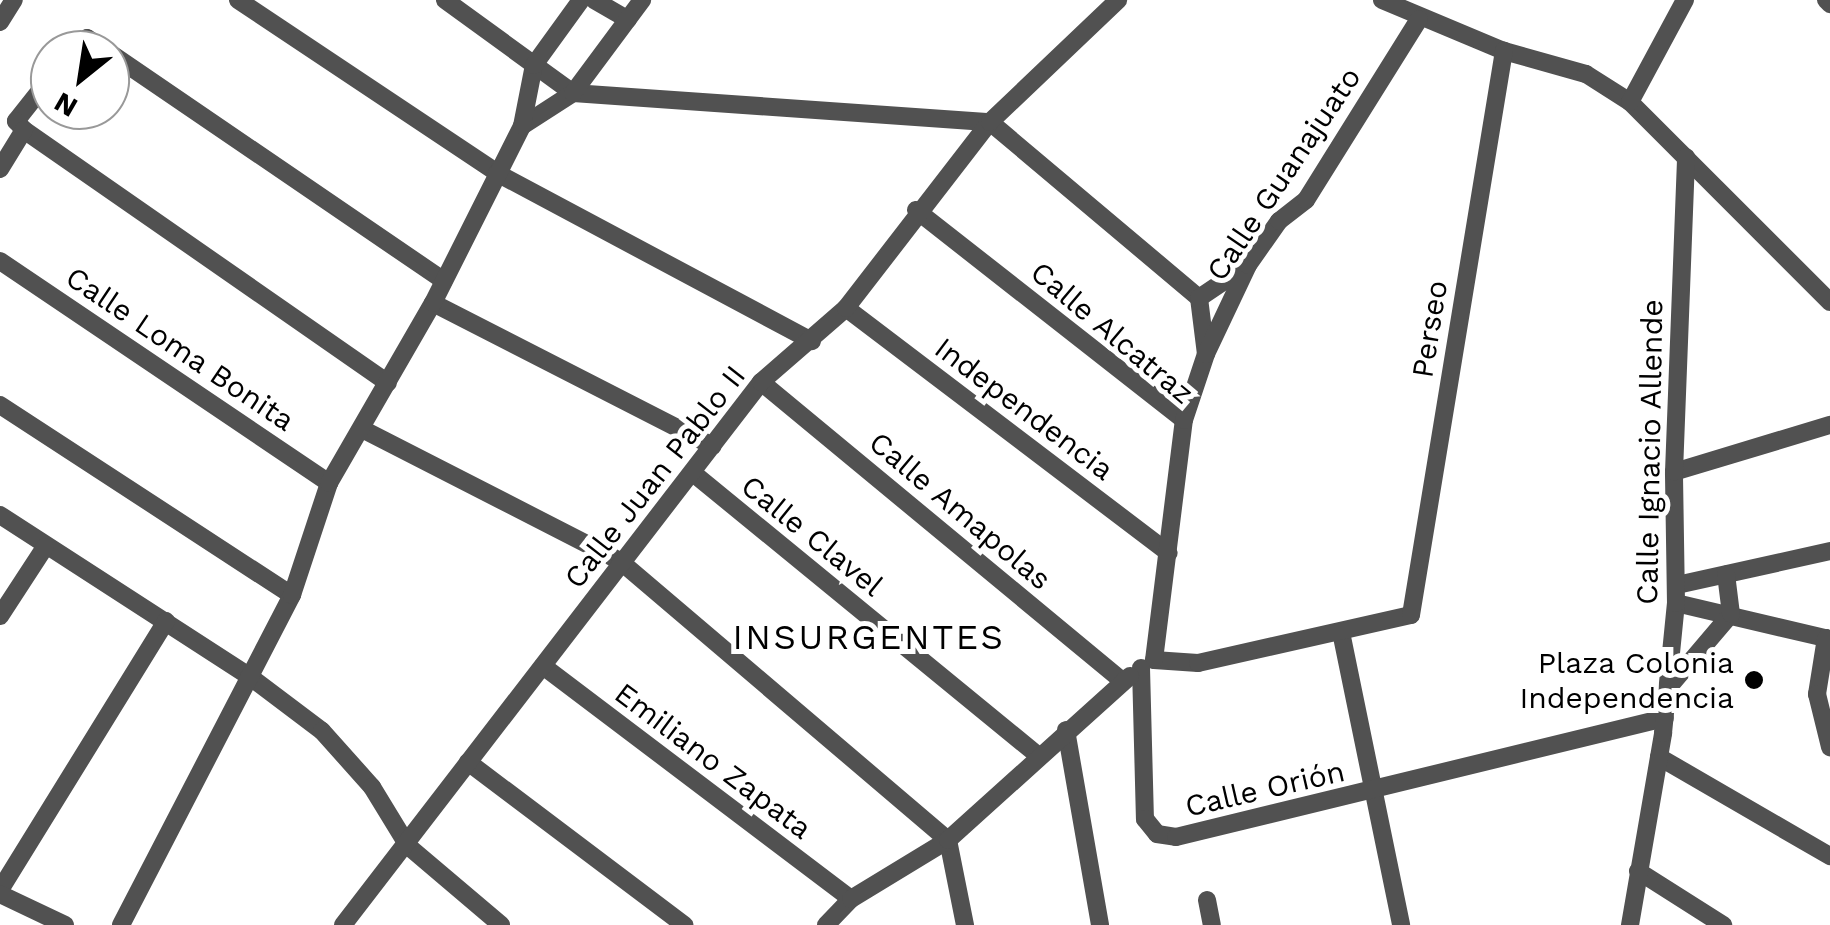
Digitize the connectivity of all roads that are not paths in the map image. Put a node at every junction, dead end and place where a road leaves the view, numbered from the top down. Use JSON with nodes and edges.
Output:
{"nodes":[{"id":1,"x":14,"y":0,"type":"edge"},
{"id":2,"x":238,"y":0,"type":"edge"},
{"id":3,"x":444,"y":0,"type":"edge"},
{"id":4,"x":581,"y":0,"type":"edge"},
{"id":5,"x":594,"y":0,"type":"edge"},
{"id":6,"x":642,"y":0,"type":"edge"},
{"id":7,"x":1118,"y":0,"type":"edge"},
{"id":8,"x":1685,"y":0,"type":"edge"},
{"id":9,"x":1385,"y":1,"type":"edge"},
{"id":10,"x":1419,"y":19,"type":"junction"},
{"id":11,"x":628,"y":20,"type":"junction"},
{"id":12,"x":0,"y":22,"type":"edge"},
{"id":13,"x":1504,"y":51,"type":"junction"},
{"id":14,"x":534,"y":66,"type":"junction"},
{"id":15,"x":130,"y":67,"type":"edge"},
{"id":16,"x":573,"y":93,"type":"junction"},
{"id":17,"x":1630,"y":102,"type":"junction"},
{"id":18,"x":30,"y":103,"type":"edge"},
{"id":19,"x":990,"y":122,"type":"junction"},
{"id":20,"x":522,"y":126,"type":"junction"},
{"id":21,"x":24,"y":130,"type":"junction"},
{"id":22,"x":1686,"y":157,"type":"junction"},
{"id":23,"x":0,"y":169,"type":"edge"},
{"id":24,"x":497,"y":173,"type":"junction"},
{"id":25,"x":916,"y":210,"type":"junction"},
{"id":26,"x":0,"y":261,"type":"edge"},
{"id":27,"x":1248,"y":265,"type":"junction"},
{"id":28,"x":444,"y":282,"type":"junction"},
{"id":29,"x":1200,"y":298,"type":"junction"},
{"id":30,"x":1830,"y":302,"type":"edge"},
{"id":31,"x":433,"y":303,"type":"junction"},
{"id":32,"x":846,"y":308,"type":"junction"},
{"id":33,"x":812,"y":341,"type":"junction"},
{"id":34,"x":1206,"y":354,"type":"junction"},
{"id":35,"x":761,"y":382,"type":"junction"},
{"id":36,"x":388,"y":384,"type":"junction"},
{"id":37,"x":0,"y":405,"type":"edge"},
{"id":38,"x":1184,"y":420,"type":"junction"},
{"id":39,"x":1830,"y":425,"type":"edge"},
{"id":40,"x":364,"y":430,"type":"junction"},
{"id":41,"x":713,"y":446,"type":"junction"},
{"id":42,"x":1674,"y":472,"type":"junction"},
{"id":43,"x":692,"y":474,"type":"junction"},
{"id":44,"x":329,"y":484,"type":"junction"},
{"id":45,"x":0,"y":516,"type":"edge"},
{"id":46,"x":45,"y":546,"type":"junction"},
{"id":47,"x":1830,"y":550,"type":"edge"},
{"id":48,"x":1168,"y":554,"type":"junction"},
{"id":49,"x":620,"y":561,"type":"junction"},
{"id":50,"x":1726,"y":574,"type":"junction"},
{"id":51,"x":1677,"y":594,"type":"junction"},
{"id":52,"x":292,"y":595,"type":"junction"},
{"id":53,"x":1731,"y":614,"type":"junction"},
{"id":54,"x":0,"y":616,"type":"edge"},
{"id":55,"x":166,"y":621,"type":"junction"},
{"id":56,"x":1340,"y":632,"type":"junction"},
{"id":57,"x":1828,"y":638,"type":"edge"},
{"id":58,"x":1148,"y":664,"type":"junction"},
{"id":59,"x":543,"y":666,"type":"junction"},
{"id":60,"x":249,"y":676,"type":"junction"},
{"id":61,"x":1123,"y":682,"type":"junction"},
{"id":62,"x":1668,"y":689,"type":"junction"},
{"id":63,"x":1665,"y":718,"type":"junction"},
{"id":64,"x":1066,"y":730,"type":"junction"},
{"id":65,"x":1830,"y":747,"type":"edge"},
{"id":66,"x":1036,"y":755,"type":"junction"},
{"id":67,"x":1660,"y":757,"type":"junction"},
{"id":68,"x":468,"y":762,"type":"junction"},
{"id":69,"x":1375,"y":792,"type":"junction"},
{"id":70,"x":948,"y":840,"type":"junction"},
{"id":71,"x":408,"y":846,"type":"junction"},
{"id":72,"x":1830,"y":856,"type":"edge"},
{"id":73,"x":1638,"y":872,"type":"junction"},
{"id":74,"x":0,"y":892,"type":"edge"},
{"id":75,"x":851,"y":899,"type":"junction"},
{"id":76,"x":1206,"y":900,"type":"dead end"},
{"id":77,"x":66,"y":925,"type":"edge"},
{"id":78,"x":121,"y":925,"type":"edge"},
{"id":79,"x":342,"y":925,"type":"edge"},
{"id":80,"x":501,"y":925,"type":"edge"},
{"id":81,"x":684,"y":925,"type":"edge"},
{"id":82,"x":826,"y":925,"type":"edge"},
{"id":83,"x":965,"y":925,"type":"edge"},
{"id":84,"x":1100,"y":925,"type":"edge"},
{"id":85,"x":1212,"y":925,"type":"edge"},
{"id":86,"x":1401,"y":925,"type":"edge"},
{"id":87,"x":1630,"y":925,"type":"edge"},
{"id":88,"x":1723,"y":925,"type":"edge"}],
"edges":[{"from":1,"to":12,"type":"street"},
{"from":2,"to":24,"type":"street"},
{"from":3,"to":14,"type":"street"},
{"from":4,"to":14,"type":"street"},
{"from":5,"to":11,"type":"street"},
{"from":6,"to":11,"type":"street"},
{"from":7,"to":19,"type":"street","name":"Calle Juan Pablo II"},
{"from":8,"to":17,"type":"street"},
{"from":9,"to":10,"type":"street"},
{"from":10,"to":13,"type":"street"},
{"from":10,"to":27,"type":"street","name":"Calle Guanajuato"},
{"from":11,"to":16,"type":"street"},
{"from":13,"to":17,"type":"street"},
{"from":13,"to":56,"type":"street","name":"Perseo"},
{"from":14,"to":16,"type":"street"},
{"from":14,"to":20,"type":"street"},
{"from":15,"to":28,"type":"street"},
{"from":16,"to":19,"type":"street"},
{"from":16,"to":20,"type":"street"},
{"from":17,"to":22,"type":"street"},
{"from":18,"to":21,"type":"street"},
{"from":19,"to":25,"type":"street","name":"Calle Juan Pablo II"},
{"from":19,"to":29,"type":"street"},
{"from":20,"to":24,"type":"street"},
{"from":21,"to":23,"type":"street"},
{"from":21,"to":36,"type":"street"},
{"from":22,"to":30,"type":"street"},
{"from":22,"to":42,"type":"street","name":"Calle Ignacio Allende"},
{"from":24,"to":28,"type":"street"},
{"from":24,"to":33,"type":"street"},
{"from":25,"to":32,"type":"street","name":"Calle Juan Pablo II"},
{"from":25,"to":38,"type":"street","name":"Calle Alcatraz"},
{"from":26,"to":44,"type":"street","name":"Calle Loma Bonita"},
{"from":27,"to":29,"type":"street"},
{"from":27,"to":34,"type":"street","name":"Calle Guanajuato"},
{"from":28,"to":31,"type":"street"},
{"from":29,"to":34,"type":"street"},
{"from":31,"to":36,"type":"street"},
{"from":31,"to":41,"type":"street"},
{"from":32,"to":33,"type":"street","name":"Calle Juan Pablo II"},
{"from":32,"to":48,"type":"street","name":"Independencia"},
{"from":33,"to":35,"type":"street","name":"Calle Juan Pablo II"},
{"from":34,"to":38,"type":"street","name":"Calle Guanajuato"},
{"from":35,"to":41,"type":"street","name":"Calle Juan Pablo II"},
{"from":35,"to":61,"type":"street","name":"Calle Amapolas"},
{"from":36,"to":40,"type":"street"},
{"from":37,"to":52,"type":"street"},
{"from":38,"to":48,"type":"street","name":"Calle Alcatraz"},
{"from":39,"to":42,"type":"street"},
{"from":40,"to":44,"type":"street"},
{"from":40,"to":49,"type":"street"},
{"from":41,"to":43,"type":"street","name":"Calle Juan Pablo II"},
{"from":42,"to":51,"type":"street","name":"Calle Ignacio Allende"},
{"from":43,"to":49,"type":"street","name":"Calle Juan Pablo II"},
{"from":43,"to":66,"type":"street","name":"Calle Clavel"},
{"from":44,"to":52,"type":"street"},
{"from":45,"to":46,"type":"street"},
{"from":46,"to":54,"type":"street"},
{"from":46,"to":55,"type":"street"},
{"from":47,"to":50,"type":"street"},
{"from":48,"to":58,"type":"street","name":"Calle Alcatraz"},
{"from":49,"to":59,"type":"street","name":"Calle Juan Pablo II"},
{"from":49,"to":70,"type":"street"},
{"from":50,"to":51,"type":"street"},
{"from":50,"to":53,"type":"street"},
{"from":51,"to":53,"type":"street"},
{"from":51,"to":62,"type":"street","name":"Calle Ignacio Allende"},
{"from":52,"to":60,"type":"street"},
{"from":53,"to":57,"type":"street"},
{"from":53,"to":62,"type":"street"},
{"from":55,"to":60,"type":"street"},
{"from":55,"to":74,"type":"street"},
{"from":56,"to":58,"type":"street"},
{"from":56,"to":69,"type":"street"},
{"from":57,"to":65,"type":"street"},
{"from":58,"to":61,"type":"street"},
{"from":58,"to":69,"type":"street","name":"Calle Orión"},
{"from":59,"to":68,"type":"street","name":"Calle Juan Pablo II"},
{"from":59,"to":75,"type":"street","name":"Emiliano Zapata"},
{"from":60,"to":71,"type":"street"},
{"from":60,"to":78,"type":"street"},
{"from":61,"to":64,"type":"street"},
{"from":62,"to":63,"type":"street","name":"Calle Ignacio Allende"},
{"from":63,"to":67,"type":"street","name":"Calle Ignacio Allende"},
{"from":63,"to":69,"type":"street"},
{"from":64,"to":66,"type":"street"},
{"from":64,"to":84,"type":"street"},
{"from":66,"to":70,"type":"street"},
{"from":67,"to":72,"type":"street"},
{"from":67,"to":73,"type":"street","name":"Calle Ignacio Allende"},
{"from":68,"to":71,"type":"street","name":"Calle Juan Pablo II"},
{"from":68,"to":81,"type":"street"},
{"from":69,"to":86,"type":"street"},
{"from":70,"to":75,"type":"street"},
{"from":70,"to":83,"type":"street"},
{"from":71,"to":79,"type":"street","name":"Calle Juan Pablo II"},
{"from":71,"to":80,"type":"street"},
{"from":73,"to":87,"type":"street","name":"Calle Ignacio Allende"},
{"from":73,"to":88,"type":"street"},
{"from":74,"to":77,"type":"street"},
{"from":75,"to":82,"type":"street"},
{"from":76,"to":85,"type":"street"}]}
